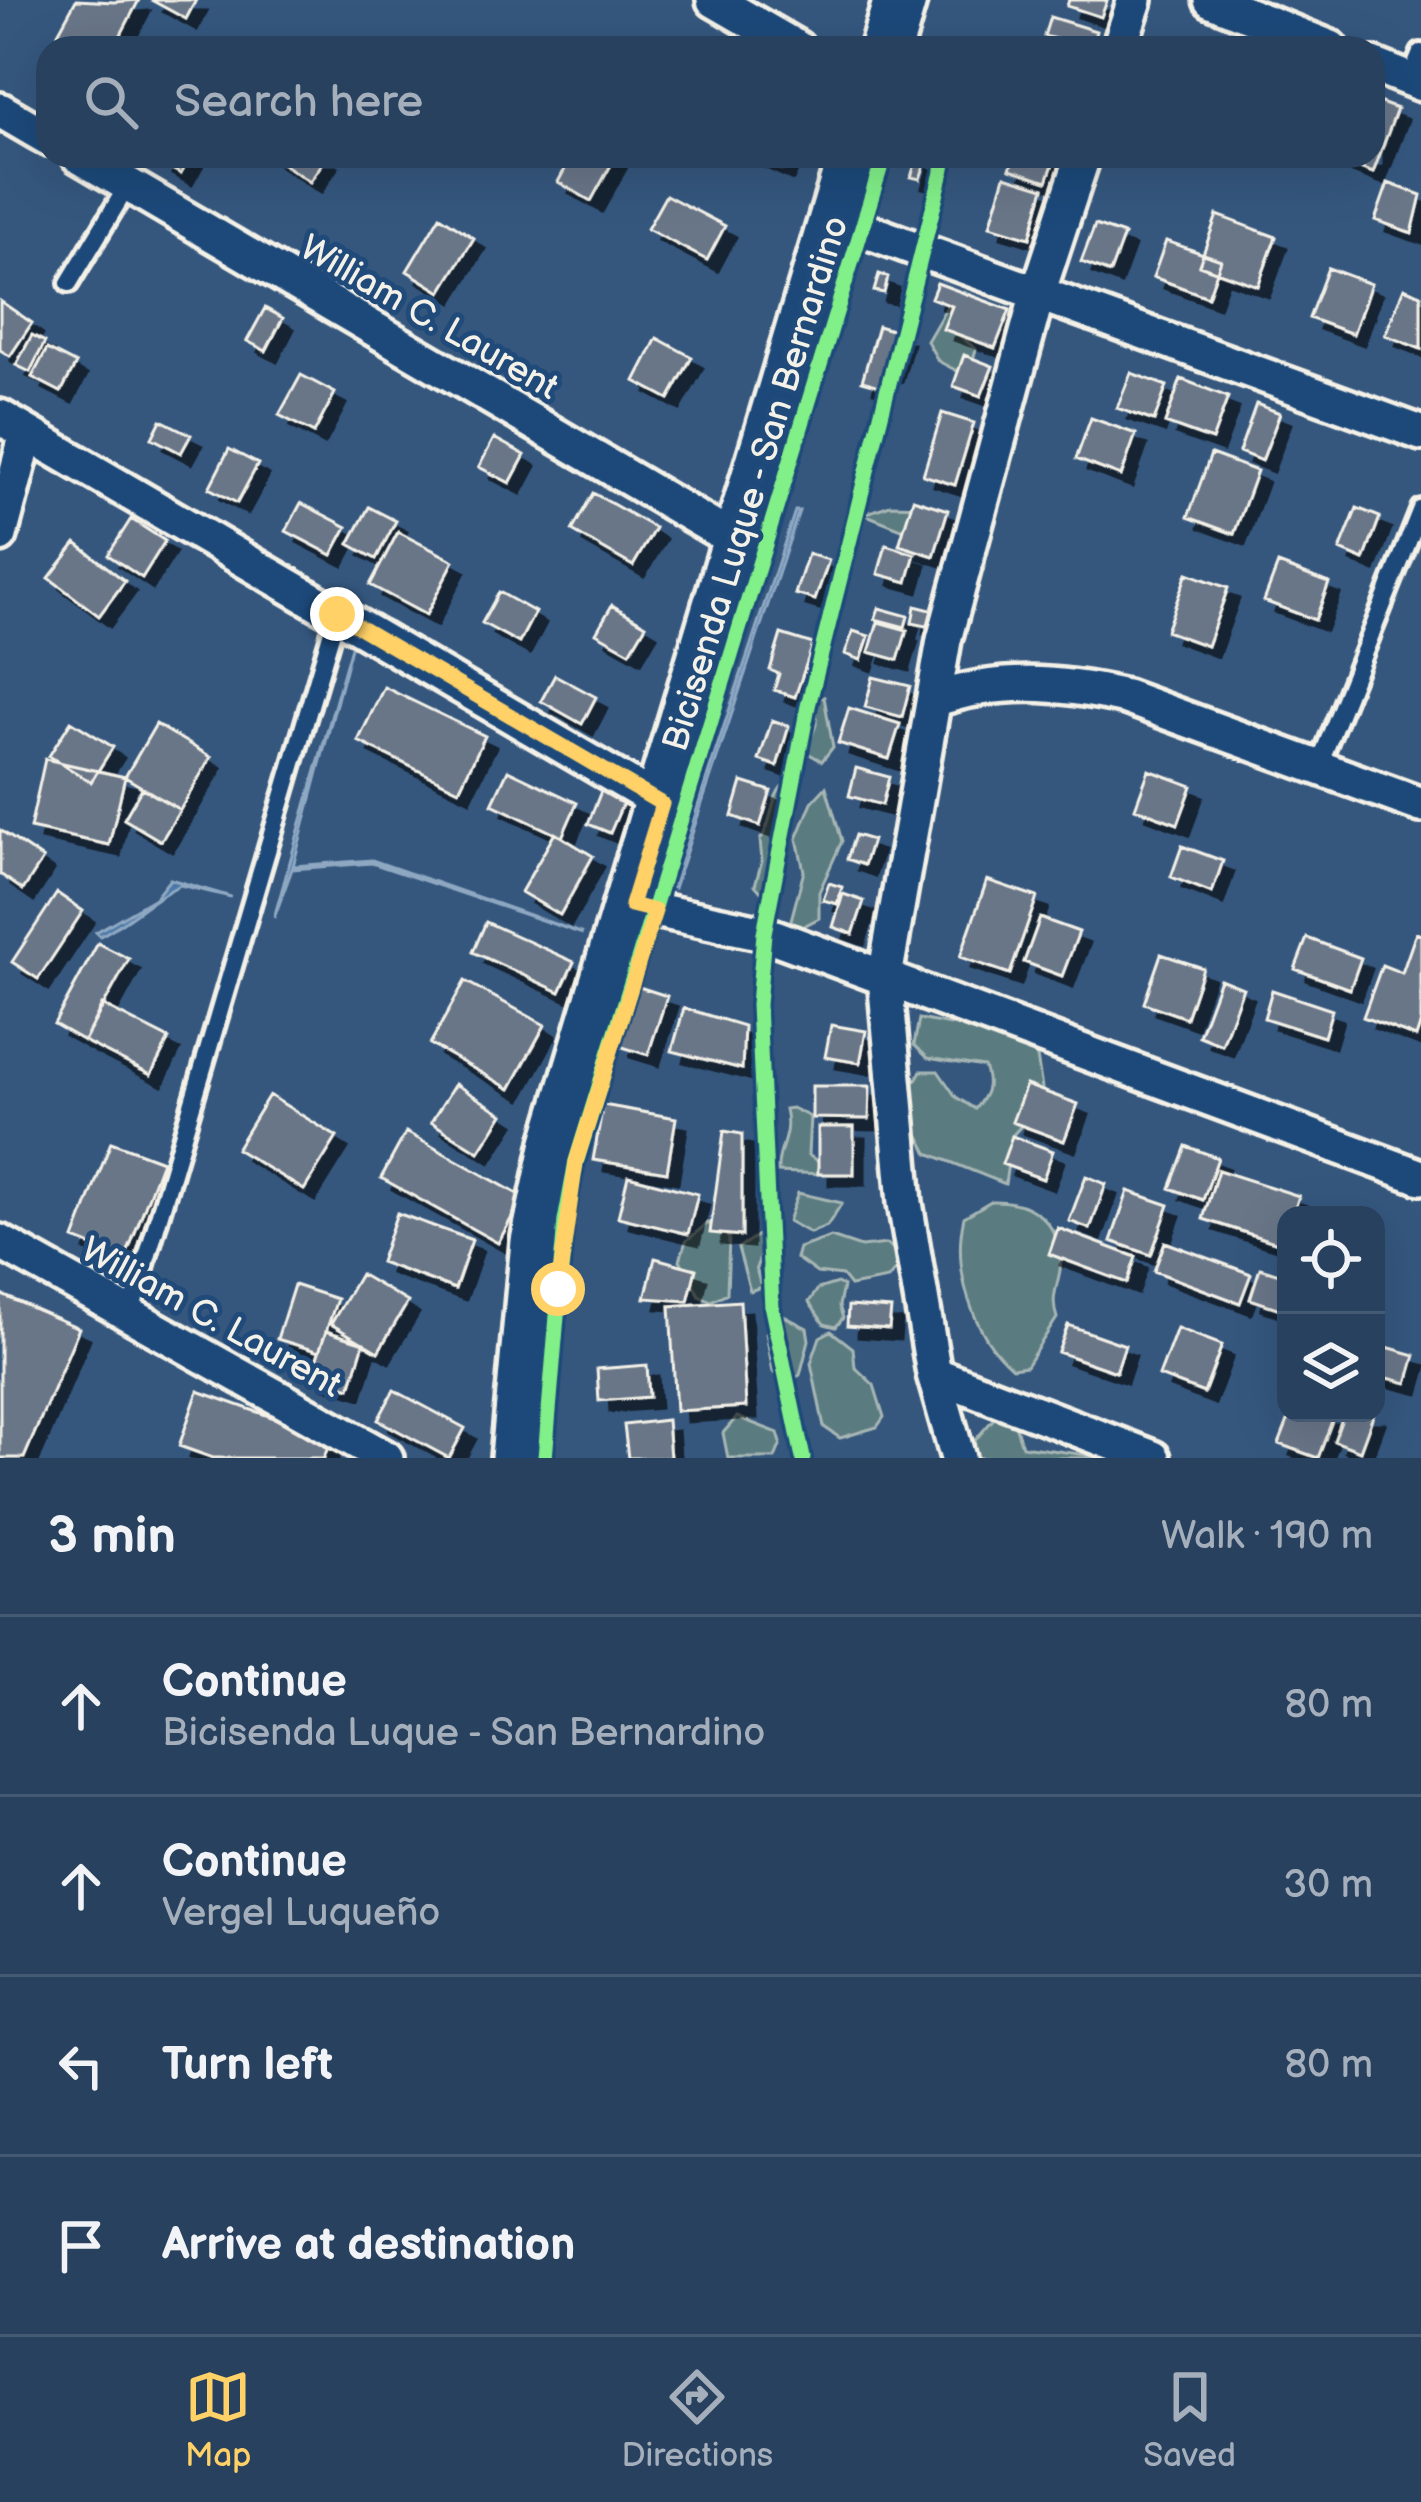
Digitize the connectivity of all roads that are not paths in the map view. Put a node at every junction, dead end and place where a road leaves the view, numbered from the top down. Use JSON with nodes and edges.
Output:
{"nodes":[{"id":1,"x":714,"y":0,"type":"edge"},
{"id":2,"x":900,"y":0,"type":"edge"},
{"id":3,"x":1135,"y":0,"type":"edge"},
{"id":4,"x":1211,"y":0,"type":"edge"},
{"id":5,"x":776,"y":36,"type":"edge"},
{"id":6,"x":890,"y":36,"type":"edge"},
{"id":7,"x":1123,"y":36,"type":"edge"},
{"id":8,"x":1301,"y":36,"type":"edge"},
{"id":9,"x":1385,"y":67,"type":"edge"},
{"id":10,"x":1417,"y":72,"type":"edge"},
{"id":11,"x":0,"y":110,"type":"edge"},
{"id":12,"x":36,"y":131,"type":"edge"},
{"id":13,"x":99,"y":168,"type":"edge"},
{"id":14,"x":851,"y":168,"type":"edge"},
{"id":15,"x":1079,"y":168,"type":"edge"},
{"id":16,"x":128,"y":185,"type":"junction"},
{"id":17,"x":837,"y":220,"type":"junction"},
{"id":18,"x":69,"y":283,"type":"dead end"},
{"id":19,"x":1037,"y":293,"type":"junction"},
{"id":20,"x":14,"y":425,"type":"edge"},
{"id":21,"x":1421,"y":433,"type":"edge"},
{"id":22,"x":1421,"y":509,"type":"edge"},
{"id":23,"x":0,"y":535,"type":"edge"},
{"id":24,"x":741,"y":544,"type":"junction"},
{"id":25,"x":337,"y":614,"type":"junction"},
{"id":26,"x":934,"y":700,"type":"junction"},
{"id":27,"x":1318,"y":767,"type":"junction"},
{"id":28,"x":662,"y":804,"type":"junction"},
{"id":29,"x":1421,"y":805,"type":"edge"},
{"id":30,"x":631,"y":905,"type":"junction"},
{"id":31,"x":885,"y":977,"type":"junction"},
{"id":32,"x":1421,"y":1177,"type":"edge"},
{"id":33,"x":0,"y":1242,"type":"edge"},
{"id":34,"x":130,"y":1315,"type":"junction"},
{"id":35,"x":934,"y":1374,"type":"junction"},
{"id":36,"x":386,"y":1458,"type":"edge"},
{"id":37,"x":518,"y":1458,"type":"edge"},
{"id":38,"x":958,"y":1458,"type":"edge"},
{"id":39,"x":1154,"y":1458,"type":"edge"}],
"edges":[{"from":1,"to":5,"type":"street"},
{"from":2,"to":6,"type":"main road"},
{"from":3,"to":7,"type":"street"},
{"from":4,"to":8,"type":"street"},
{"from":9,"to":10,"type":"street"},
{"from":11,"to":12,"type":"street"},
{"from":13,"to":16,"type":"street","name":"William C. Laurent"},
{"from":14,"to":17,"type":"main road"},
{"from":15,"to":19,"type":"street"},
{"from":16,"to":18,"type":"lane"},
{"from":16,"to":24,"type":"street","name":"William C. Laurent"},
{"from":17,"to":19,"type":"street"},
{"from":17,"to":24,"type":"main road"},
{"from":19,"to":21,"type":"street"},
{"from":19,"to":26,"type":"street"},
{"from":20,"to":23,"type":"street"},
{"from":20,"to":25,"type":"street"},
{"from":22,"to":27,"type":"lane"},
{"from":24,"to":28,"type":"main road"},
{"from":25,"to":28,"type":"street"},
{"from":25,"to":34,"type":"lane"},
{"from":26,"to":27,"type":"street"},
{"from":26,"to":31,"type":"street"},
{"from":27,"to":29,"type":"street"},
{"from":28,"to":30,"type":"main road"},
{"from":30,"to":31,"type":"street"},
{"from":30,"to":37,"type":"main road"},
{"from":31,"to":32,"type":"street"},
{"from":31,"to":35,"type":"street"},
{"from":33,"to":34,"type":"street","name":"William C. Laurent"},
{"from":34,"to":36,"type":"street","name":"William C. Laurent"},
{"from":35,"to":38,"type":"street"},
{"from":35,"to":39,"type":"street"}]}
